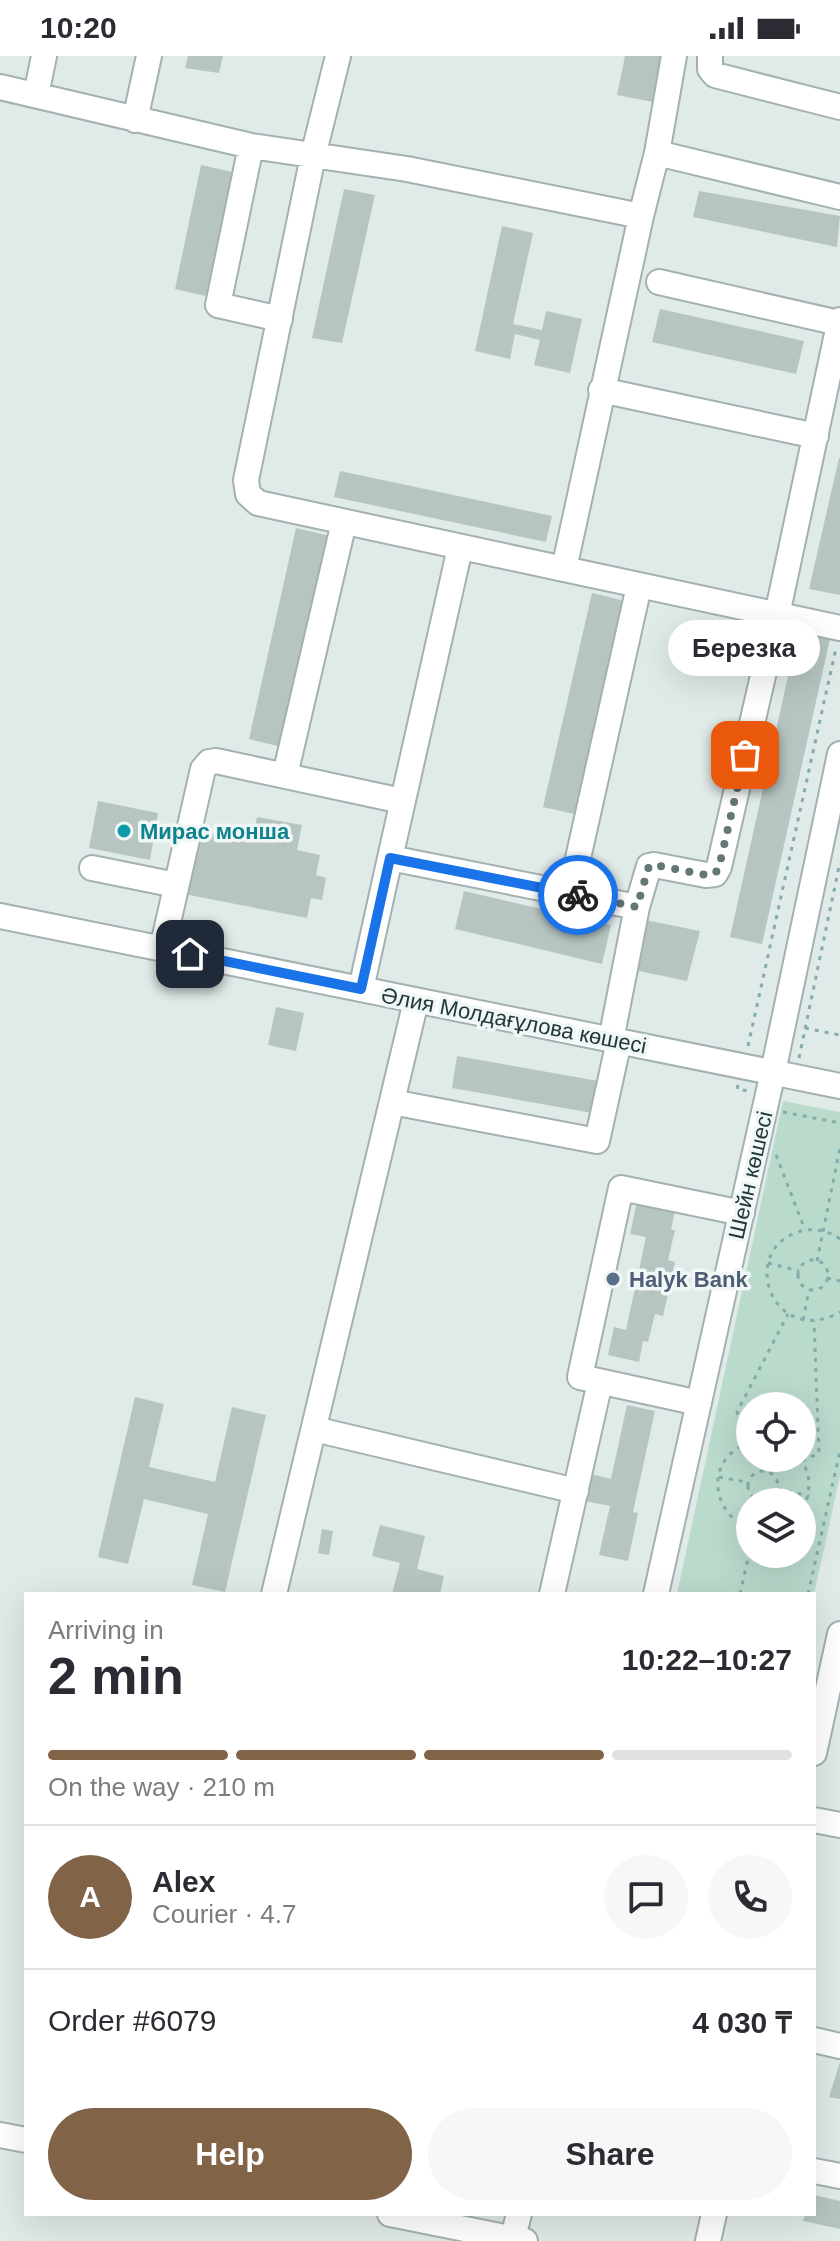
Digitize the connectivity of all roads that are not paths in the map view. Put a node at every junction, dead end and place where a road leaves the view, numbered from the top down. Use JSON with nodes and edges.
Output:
{"nodes":[{"id":1,"x":44,"y":56,"type":"edge"},
{"id":2,"x":149,"y":56,"type":"edge"},
{"id":3,"x":338,"y":56,"type":"edge"},
{"id":4,"x":674,"y":56,"type":"edge"},
{"id":5,"x":710,"y":56,"type":"edge"},
{"id":6,"x":0,"y":87,"type":"edge"},
{"id":7,"x":36,"y":95,"type":"junction"},
{"id":8,"x":840,"y":107,"type":"edge"},
{"id":9,"x":135,"y":120,"type":"junction"},
{"id":10,"x":251,"y":146,"type":"junction"},
{"id":11,"x":657,"y":153,"type":"junction"},
{"id":12,"x":313,"y":156,"type":"junction"},
{"id":13,"x":840,"y":197,"type":"edge"},
{"id":14,"x":641,"y":216,"type":"junction"},
{"id":15,"x":659,"y":282,"type":"dead end"},
{"id":16,"x":280,"y":319,"type":"junction"},
{"id":17,"x":840,"y":321,"type":"edge"},
{"id":18,"x":601,"y":390,"type":"junction"},
{"id":19,"x":816,"y":436,"type":"junction"},
{"id":20,"x":344,"y":522,"type":"junction"},
{"id":21,"x":460,"y":548,"type":"junction"},
{"id":22,"x":564,"y":569,"type":"junction"},
{"id":23,"x":639,"y":586,"type":"junction"},
{"id":24,"x":777,"y":615,"type":"junction"},
{"id":25,"x":838,"y":636,"type":"edge"},
{"id":26,"x":840,"y":754,"type":"edge"},
{"id":27,"x":285,"y":775,"type":"junction"},
{"id":28,"x":402,"y":801,"type":"junction"},
{"id":29,"x":390,"y":858,"type":"junction"},
{"id":30,"x":92,"y":868,"type":"dead end"},
{"id":31,"x":176,"y":885,"type":"junction"},
{"id":32,"x":570,"y":894,"type":"junction"},
{"id":33,"x":637,"y":907,"type":"junction"},
{"id":34,"x":0,"y":916,"type":"edge"},
{"id":35,"x":162,"y":949,"type":"junction"},
{"id":36,"x":361,"y":989,"type":"junction"},
{"id":37,"x":416,"y":1001,"type":"junction"},
{"id":38,"x":615,"y":1041,"type":"junction"},
{"id":39,"x":773,"y":1072,"type":"junction"},
{"id":40,"x":840,"y":1086,"type":"edge"},
{"id":41,"x":392,"y":1102,"type":"junction"},
{"id":42,"x":742,"y":1213,"type":"junction"},
{"id":43,"x":600,"y":1382,"type":"junction"},
{"id":44,"x":699,"y":1403,"type":"junction"},
{"id":45,"x":314,"y":1429,"type":"junction"},
{"id":46,"x":576,"y":1491,"type":"junction"},
{"id":47,"x":274,"y":1592,"type":"edge"},
{"id":48,"x":552,"y":1592,"type":"edge"},
{"id":49,"x":656,"y":1592,"type":"edge"},
{"id":50,"x":840,"y":1634,"type":"edge"},
{"id":51,"x":816,"y":1744,"type":"edge"},
{"id":52,"x":816,"y":1820,"type":"edge"},
{"id":53,"x":840,"y":1825,"type":"edge"},
{"id":54,"x":816,"y":2040,"type":"edge"},
{"id":55,"x":840,"y":2046,"type":"edge"},
{"id":56,"x":0,"y":2135,"type":"edge"},
{"id":57,"x":24,"y":2140,"type":"edge"},
{"id":58,"x":816,"y":2171,"type":"edge"},
{"id":59,"x":840,"y":2176,"type":"edge"},
{"id":60,"x":400,"y":2216,"type":"edge"},
{"id":61,"x":519,"y":2216,"type":"edge"},
{"id":62,"x":714,"y":2216,"type":"edge"},
{"id":63,"x":517,"y":2240,"type":"edge"},
{"id":64,"x":708,"y":2241,"type":"edge"}],
"edges":[{"from":1,"to":7,"type":"street"},
{"from":2,"to":9,"type":"street"},
{"from":3,"to":12,"type":"street"},
{"from":4,"to":11,"type":"street"},
{"from":5,"to":8,"type":"street"},
{"from":6,"to":7,"type":"street"},
{"from":7,"to":9,"type":"street"},
{"from":9,"to":10,"type":"street"},
{"from":10,"to":12,"type":"street"},
{"from":10,"to":16,"type":"street"},
{"from":11,"to":13,"type":"street"},
{"from":11,"to":14,"type":"street"},
{"from":12,"to":14,"type":"street"},
{"from":12,"to":16,"type":"street"},
{"from":14,"to":18,"type":"street"},
{"from":15,"to":17,"type":"street"},
{"from":16,"to":20,"type":"street"},
{"from":17,"to":19,"type":"street"},
{"from":18,"to":19,"type":"street"},
{"from":18,"to":22,"type":"street"},
{"from":19,"to":24,"type":"street"},
{"from":20,"to":21,"type":"street"},
{"from":20,"to":27,"type":"street"},
{"from":21,"to":22,"type":"street"},
{"from":21,"to":28,"type":"street"},
{"from":22,"to":23,"type":"street"},
{"from":23,"to":24,"type":"street"},
{"from":23,"to":32,"type":"street"},
{"from":24,"to":25,"type":"street"},
{"from":24,"to":33,"type":"street"},
{"from":26,"to":39,"type":"street","name":"Шейн көшесі"},
{"from":27,"to":28,"type":"street"},
{"from":27,"to":31,"type":"street"},
{"from":28,"to":29,"type":"street"},
{"from":29,"to":32,"type":"street"},
{"from":29,"to":36,"type":"street"},
{"from":30,"to":31,"type":"street"},
{"from":31,"to":35,"type":"street"},
{"from":32,"to":33,"type":"street"},
{"from":33,"to":38,"type":"street"},
{"from":34,"to":35,"type":"street","name":"Әлия Молдағұлова көшесі"},
{"from":35,"to":36,"type":"street","name":"Әлия Молдағұлова көшесі"},
{"from":36,"to":37,"type":"street","name":"Әлия Молдағұлова көшесі"},
{"from":37,"to":38,"type":"street","name":"Әлия Молдағұлова көшесі"},
{"from":37,"to":41,"type":"street"},
{"from":38,"to":39,"type":"street","name":"Әлия Молдағұлова көшесі"},
{"from":38,"to":41,"type":"street"},
{"from":39,"to":40,"type":"street","name":"Әлия Молдағұлова көшесі"},
{"from":39,"to":42,"type":"street","name":"Шейн көшесі"},
{"from":41,"to":45,"type":"street"},
{"from":42,"to":43,"type":"street"},
{"from":42,"to":44,"type":"street","name":"Шейн көшесі"},
{"from":43,"to":44,"type":"street"},
{"from":43,"to":46,"type":"street"},
{"from":44,"to":49,"type":"street","name":"Шейн көшесі"},
{"from":45,"to":46,"type":"street"},
{"from":45,"to":47,"type":"street"},
{"from":46,"to":48,"type":"street"},
{"from":50,"to":51,"type":"street"},
{"from":52,"to":53,"type":"street"},
{"from":54,"to":55,"type":"street"},
{"from":56,"to":57,"type":"street"},
{"from":58,"to":59,"type":"street"},
{"from":60,"to":63,"type":"street"},
{"from":61,"to":63,"type":"street"},
{"from":62,"to":64,"type":"street"}]}
